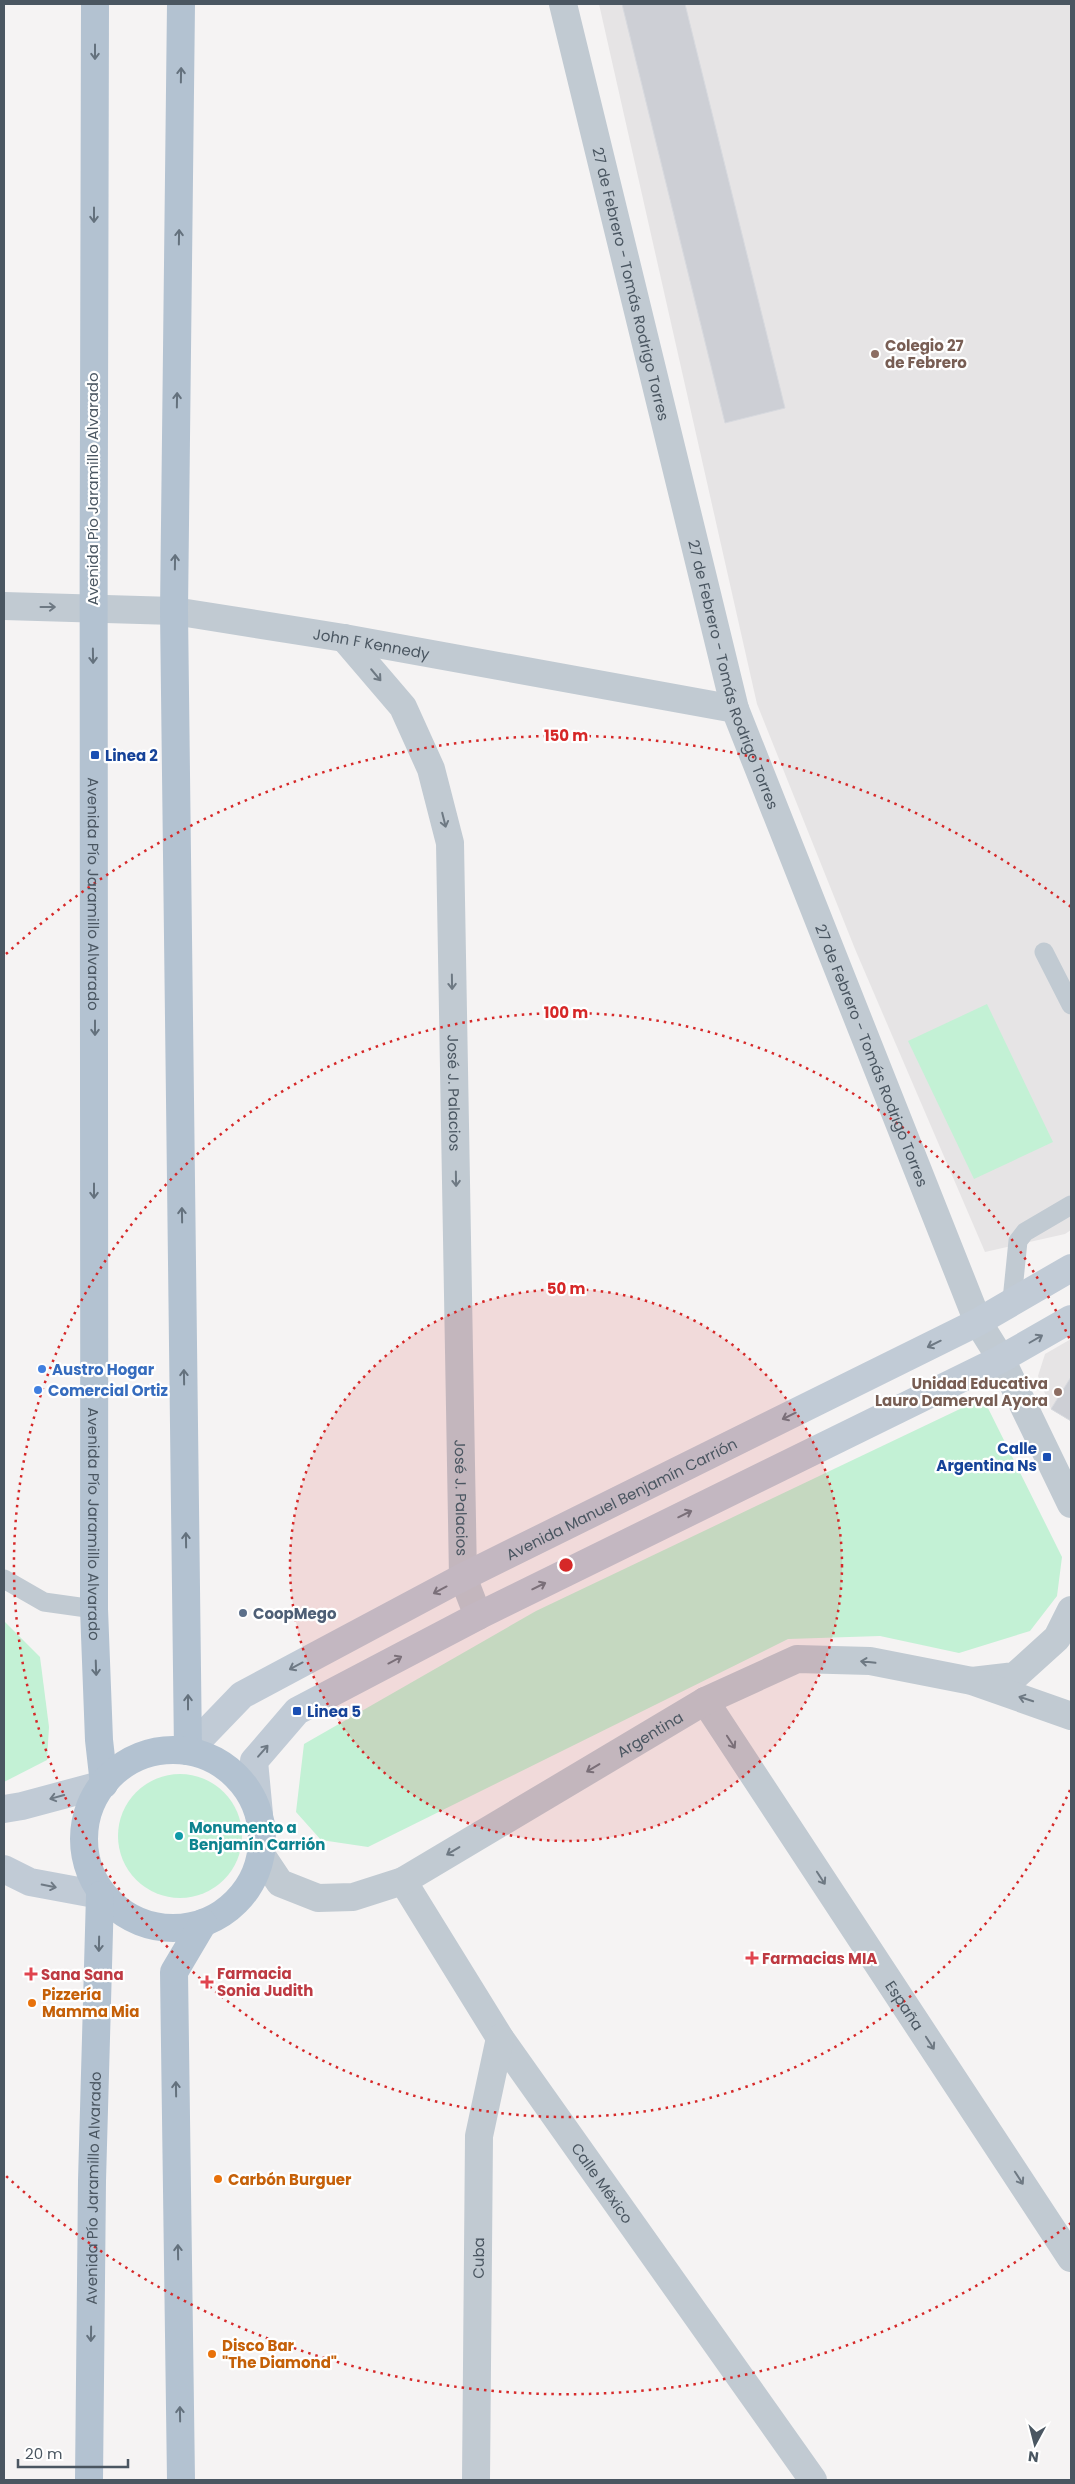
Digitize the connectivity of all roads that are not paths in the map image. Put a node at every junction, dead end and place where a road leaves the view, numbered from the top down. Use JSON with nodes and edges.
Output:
{"nodes":[{"id":1,"x":95,"y":4,"type":"edge"},
{"id":2,"x":182,"y":4,"type":"edge"},
{"id":3,"x":563,"y":4,"type":"edge"},
{"id":4,"x":4,"y":606,"type":"edge"},
{"id":5,"x":92,"y":607,"type":"junction"},
{"id":6,"x":174,"y":611,"type":"junction"},
{"id":7,"x":344,"y":638,"type":"junction"},
{"id":8,"x":735,"y":709,"type":"junction"},
{"id":9,"x":1044,"y":952,"type":"dead end"},
{"id":10,"x":1071,"y":1005,"type":"edge"},
{"id":11,"x":1071,"y":1205,"type":"edge"},
{"id":12,"x":1071,"y":1268,"type":"edge"},
{"id":13,"x":1012,"y":1300,"type":"junction"},
{"id":14,"x":1071,"y":1319,"type":"edge"},
{"id":15,"x":978,"y":1322,"type":"junction"},
{"id":16,"x":1000,"y":1359,"type":"junction"},
{"id":17,"x":1071,"y":1504,"type":"edge"},
{"id":18,"x":463,"y":1577,"type":"junction"},
{"id":19,"x":4,"y":1579,"type":"edge"},
{"id":20,"x":94,"y":1609,"type":"junction"},
{"id":21,"x":1071,"y":1610,"type":"edge"},
{"id":22,"x":478,"y":1616,"type":"junction"},
{"id":23,"x":972,"y":1681,"type":"junction"},
{"id":24,"x":704,"y":1701,"type":"junction"},
{"id":25,"x":1071,"y":1716,"type":"edge"},
{"id":26,"x":188,"y":1751,"type":"junction"},
{"id":27,"x":104,"y":1784,"type":"junction"},
{"id":28,"x":4,"y":1809,"type":"edge"},
{"id":29,"x":259,"y":1814,"type":"junction"},
{"id":30,"x":262,"y":1856,"type":"junction"},
{"id":31,"x":4,"y":1869,"type":"edge"},
{"id":32,"x":402,"y":1881,"type":"junction"},
{"id":33,"x":100,"y":1896,"type":"junction"},
{"id":34,"x":203,"y":1923,"type":"junction"},
{"id":35,"x":500,"y":2038,"type":"junction"},
{"id":36,"x":1071,"y":2258,"type":"edge"},
{"id":37,"x":89,"y":2480,"type":"edge"},
{"id":38,"x":181,"y":2480,"type":"edge"},
{"id":39,"x":476,"y":2480,"type":"edge"},
{"id":40,"x":813,"y":2480,"type":"edge"}],
"edges":[{"from":1,"to":5,"type":"main road","name":"Avenida Pío Jaramillo Alvarado","one_way":true},
{"from":6,"to":2,"type":"main road","one_way":true},
{"from":3,"to":8,"type":"street","name":"27 de Febrero - Tomás Rodrigo Torres"},
{"from":4,"to":5,"type":"street","name":"John F Kennedy","one_way":true},
{"from":5,"to":6,"type":"street","name":"John F Kennedy"},
{"from":5,"to":20,"type":"main road","name":"Avenida Pío Jaramillo Alvarado","one_way":true},
{"from":6,"to":7,"type":"street","name":"John F Kennedy"},
{"from":26,"to":6,"type":"main road","one_way":true},
{"from":7,"to":8,"type":"street","name":"John F Kennedy"},
{"from":7,"to":18,"type":"street","name":"José J. Palacios","one_way":true},
{"from":8,"to":15,"type":"street","name":"27 de Febrero - Tomás Rodrigo Torres"},
{"from":9,"to":10,"type":"lane"},
{"from":11,"to":13,"type":"lane"},
{"from":12,"to":13,"type":"main road","name":"Avenida Manuel Benjamín Carrión"},
{"from":13,"to":15,"type":"main road","name":"Avenida Manuel Benjamín Carrión"},
{"from":16,"to":14,"type":"main road","one_way":true},
{"from":15,"to":16,"type":"street","name":"27 de Febrero - Tomás Rodrigo Torres"},
{"from":15,"to":18,"type":"main road","name":"Avenida Manuel Benjamín Carrión","one_way":true},
{"from":16,"to":17,"type":"street","name":"27 de Febrero - Tomás Rodrigo Torres"},
{"from":22,"to":16,"type":"main road","one_way":true},
{"from":18,"to":22,"type":"street"},
{"from":18,"to":26,"type":"main road","name":"Avenida Manuel Benjamín Carrión","one_way":true},
{"from":19,"to":20,"type":"lane"},
{"from":20,"to":27,"type":"main road","name":"Avenida Pío Jaramillo Alvarado","one_way":true},
{"from":21,"to":23,"type":"street"},
{"from":29,"to":22,"type":"main road","one_way":true},
{"from":23,"to":24,"type":"street","name":"Argentina","one_way":true},
{"from":25,"to":23,"type":"street","name":"Argentina","one_way":true},
{"from":24,"to":32,"type":"street","name":"Argentina","one_way":true},
{"from":24,"to":36,"type":"street","name":"España","one_way":true},
{"from":26,"to":27,"type":"main road"},
{"from":26,"to":29,"type":"main road"},
{"from":27,"to":28,"type":"main road","one_way":true},
{"from":27,"to":33,"type":"main road"},
{"from":29,"to":30,"type":"main road"},
{"from":30,"to":32,"type":"street","name":"Argentina"},
{"from":30,"to":34,"type":"main road"},
{"from":31,"to":33,"type":"main road","one_way":true},
{"from":32,"to":35,"type":"street","name":"Calle México"},
{"from":33,"to":34,"type":"main road"},
{"from":33,"to":37,"type":"main road","name":"Avenida Pío Jaramillo Alvarado","one_way":true},
{"from":38,"to":34,"type":"main road","one_way":true},
{"from":35,"to":39,"type":"street","name":"Cuba"},
{"from":35,"to":40,"type":"street","name":"Calle México"}]}
